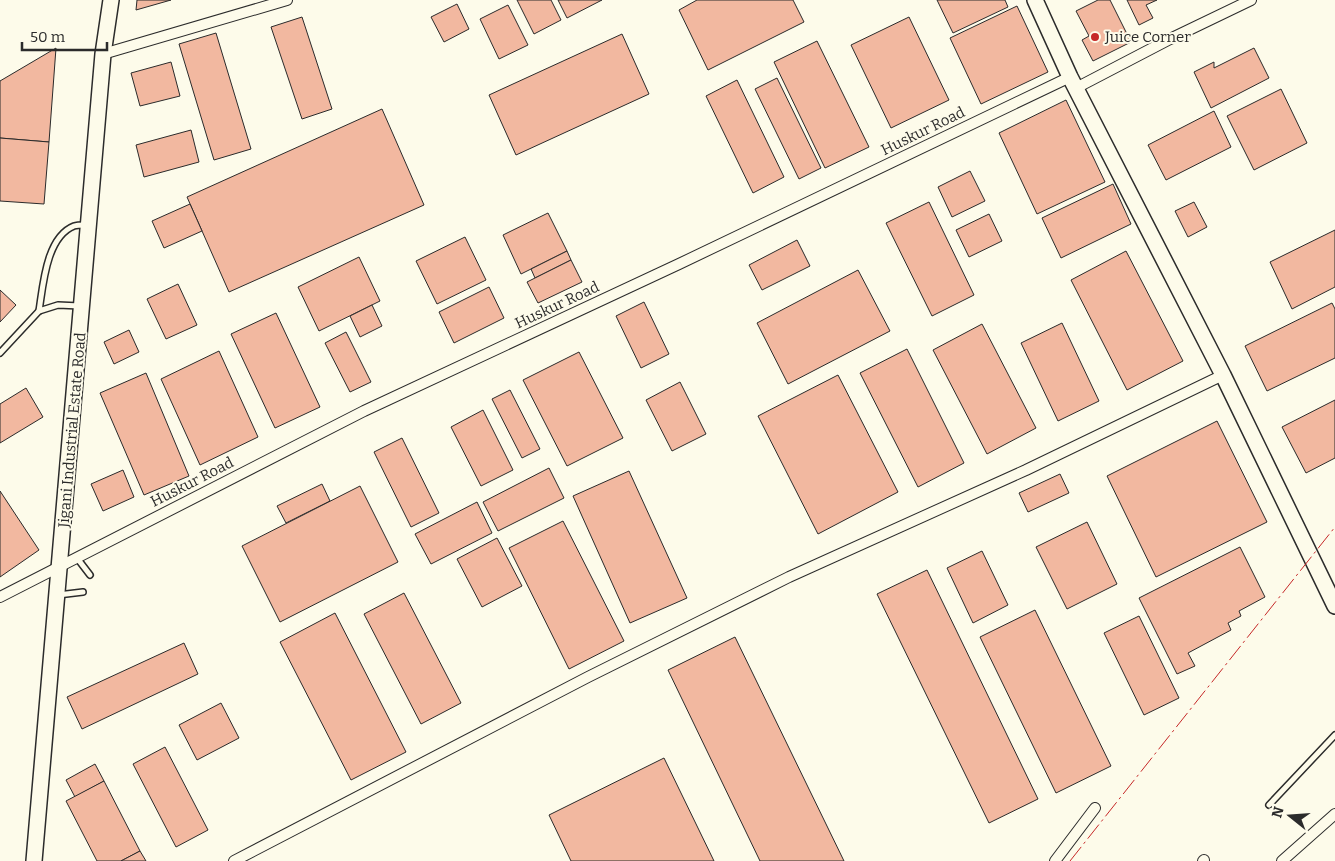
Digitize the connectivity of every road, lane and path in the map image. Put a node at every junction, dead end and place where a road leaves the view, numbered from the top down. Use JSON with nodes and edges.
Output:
{"nodes":[{"id":1,"x":111,"y":0,"type":"edge"},
{"id":2,"x":287,"y":0,"type":"edge"},
{"id":3,"x":1035,"y":0,"type":"edge"},
{"id":4,"x":1251,"y":0,"type":"edge"},
{"id":5,"x":104,"y":54,"type":"junction"},
{"id":6,"x":1073,"y":82,"type":"junction"},
{"id":7,"x":90,"y":224,"type":"junction"},
{"id":8,"x":83,"y":306,"type":"junction"},
{"id":9,"x":39,"y":311,"type":"junction"},
{"id":10,"x":0,"y":353,"type":"edge"},
{"id":11,"x":1223,"y":375,"type":"junction"},
{"id":12,"x":76,"y":557,"type":"junction"},
{"id":13,"x":60,"y":566,"type":"junction"},
{"id":14,"x":90,"y":575,"type":"dead end"},
{"id":15,"x":83,"y":592,"type":"dead end"},
{"id":16,"x":57,"y":595,"type":"junction"},
{"id":17,"x":0,"y":598,"type":"edge"},
{"id":18,"x":1335,"y":606,"type":"edge"},
{"id":19,"x":1335,"y":735,"type":"edge"},
{"id":20,"x":1269,"y":805,"type":"dead end"},
{"id":21,"x":1095,"y":808,"type":"dead end"},
{"id":22,"x":1335,"y":814,"type":"edge"},
{"id":23,"x":34,"y":861,"type":"edge"},
{"id":24,"x":234,"y":861,"type":"edge"},
{"id":25,"x":1055,"y":861,"type":"edge"},
{"id":26,"x":1282,"y":861,"type":"edge"}],
"edges":[{"from":1,"to":5,"type":"main road","name":"Jigani Industrial Estate Road"},
{"from":2,"to":5,"type":"street"},
{"from":3,"to":6,"type":"main road"},
{"from":4,"to":6,"type":"street","name":"Huskur Road"},
{"from":5,"to":7,"type":"main road","name":"Jigani Industrial Estate Road"},
{"from":6,"to":11,"type":"main road"},
{"from":6,"to":12,"type":"street","name":"Huskur Road"},
{"from":7,"to":8,"type":"main road","name":"Jigani Industrial Estate Road"},
{"from":7,"to":9,"type":"lane"},
{"from":8,"to":9,"type":"lane"},
{"from":8,"to":13,"type":"main road","name":"Jigani Industrial Estate Road"},
{"from":9,"to":10,"type":"lane"},
{"from":11,"to":18,"type":"main road"},
{"from":11,"to":24,"type":"street"},
{"from":12,"to":13,"type":"street","name":"Huskur Road"},
{"from":12,"to":14,"type":"lane"},
{"from":13,"to":16,"type":"main road","name":"Jigani Industrial Estate Road"},
{"from":13,"to":17,"type":"street","name":"Huskur Road"},
{"from":15,"to":16,"type":"lane"},
{"from":16,"to":23,"type":"main road","name":"Jigani Industrial Estate Road"},
{"from":19,"to":20,"type":"lane"},
{"from":21,"to":25,"type":"street"},
{"from":22,"to":26,"type":"street"}]}
